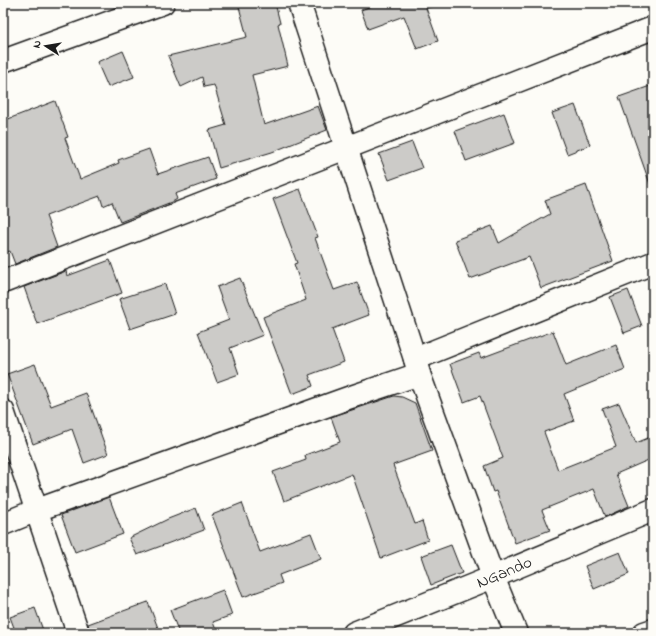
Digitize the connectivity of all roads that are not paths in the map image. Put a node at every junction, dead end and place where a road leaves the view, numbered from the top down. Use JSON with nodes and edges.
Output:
{"nodes":[{"id":1,"x":163,"y":3,"type":"edge"},
{"id":2,"x":299,"y":3,"type":"edge"},
{"id":3,"x":653,"y":28,"type":"edge"},
{"id":4,"x":3,"y":61,"type":"edge"},
{"id":5,"x":347,"y":147,"type":"junction"},
{"id":6,"x":653,"y":263,"type":"edge"},
{"id":7,"x":3,"y":282,"type":"edge"},
{"id":8,"x":417,"y":367,"type":"junction"},
{"id":9,"x":3,"y":411,"type":"edge"},
{"id":10,"x":37,"y":510,"type":"junction"},
{"id":11,"x":653,"y":510,"type":"edge"},
{"id":12,"x":3,"y":524,"type":"edge"},
{"id":13,"x":493,"y":577,"type":"junction"},
{"id":14,"x":653,"y":630,"type":"edge"},
{"id":15,"x":78,"y":633,"type":"edge"},
{"id":16,"x":354,"y":633,"type":"edge"},
{"id":17,"x":516,"y":633,"type":"edge"},
{"id":18,"x":644,"y":633,"type":"edge"}],
"edges":[{"from":1,"to":4,"type":"street"},
{"from":2,"to":5,"type":"street"},
{"from":3,"to":5,"type":"street"},
{"from":5,"to":7,"type":"street"},
{"from":5,"to":8,"type":"street"},
{"from":6,"to":8,"type":"street"},
{"from":8,"to":10,"type":"street"},
{"from":8,"to":13,"type":"street"},
{"from":9,"to":10,"type":"street"},
{"from":10,"to":12,"type":"street"},
{"from":10,"to":15,"type":"street"},
{"from":11,"to":13,"type":"street","name":"NGando"},
{"from":13,"to":16,"type":"street","name":"NGando"},
{"from":13,"to":17,"type":"street"},
{"from":14,"to":18,"type":"street"}]}
